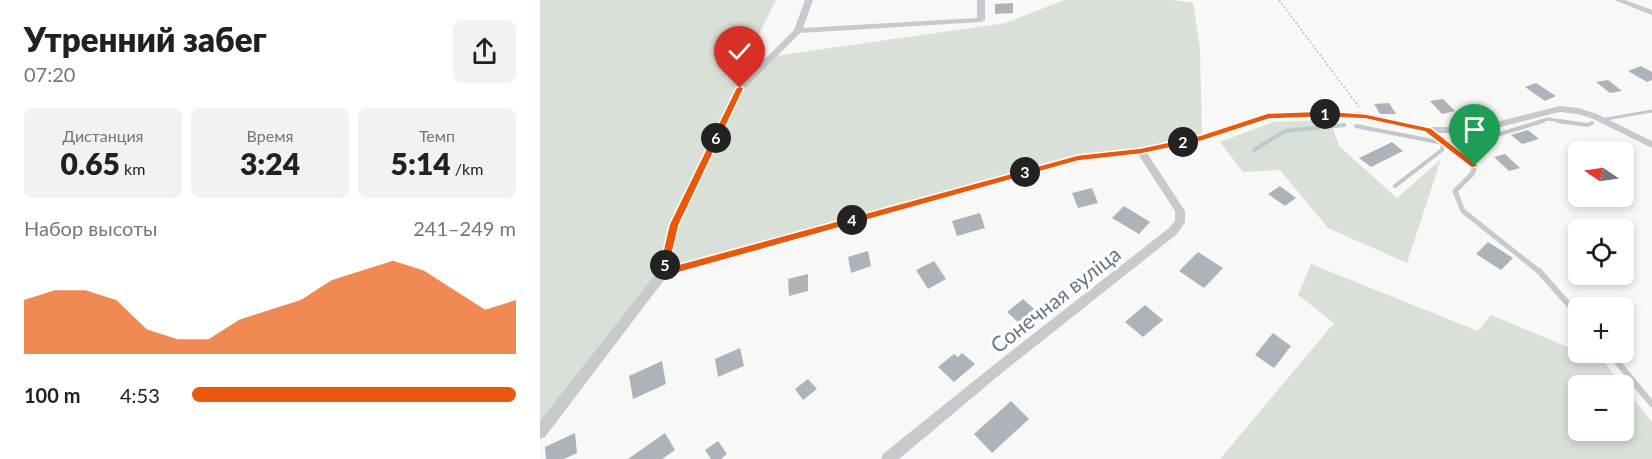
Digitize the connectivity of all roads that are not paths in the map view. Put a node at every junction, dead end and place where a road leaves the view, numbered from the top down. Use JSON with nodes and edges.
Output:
{"nodes":[{"id":1,"x":809,"y":0,"type":"edge"},
{"id":2,"x":981,"y":0,"type":"edge"},
{"id":3,"x":1618,"y":0,"type":"edge"},
{"id":4,"x":1652,"y":13,"type":"edge"},
{"id":5,"x":798,"y":32,"type":"junction"},
{"id":6,"x":1428,"y":130,"type":"junction"},
{"id":7,"x":1652,"y":144,"type":"edge"},
{"id":8,"x":1141,"y":151,"type":"junction"},
{"id":9,"x":663,"y":273,"type":"junction"},
{"id":10,"x":1568,"y":303,"type":"edge"},
{"id":11,"x":1618,"y":363,"type":"edge"},
{"id":12,"x":1652,"y":404,"type":"edge"},
{"id":13,"x":540,"y":432,"type":"edge"},
{"id":14,"x":888,"y":459,"type":"edge"}],
"edges":[{"from":1,"to":5,"type":"street"},
{"from":2,"to":5,"type":"street"},
{"from":3,"to":4,"type":"street"},
{"from":5,"to":9,"type":"street"},
{"from":6,"to":7,"type":"street"},
{"from":6,"to":8,"type":"street"},
{"from":6,"to":10,"type":"lane"},
{"from":8,"to":9,"type":"street"},
{"from":8,"to":14,"type":"street","name":"Сонечная вуліца"},
{"from":9,"to":13,"type":"street"},
{"from":11,"to":12,"type":"lane"}]}
